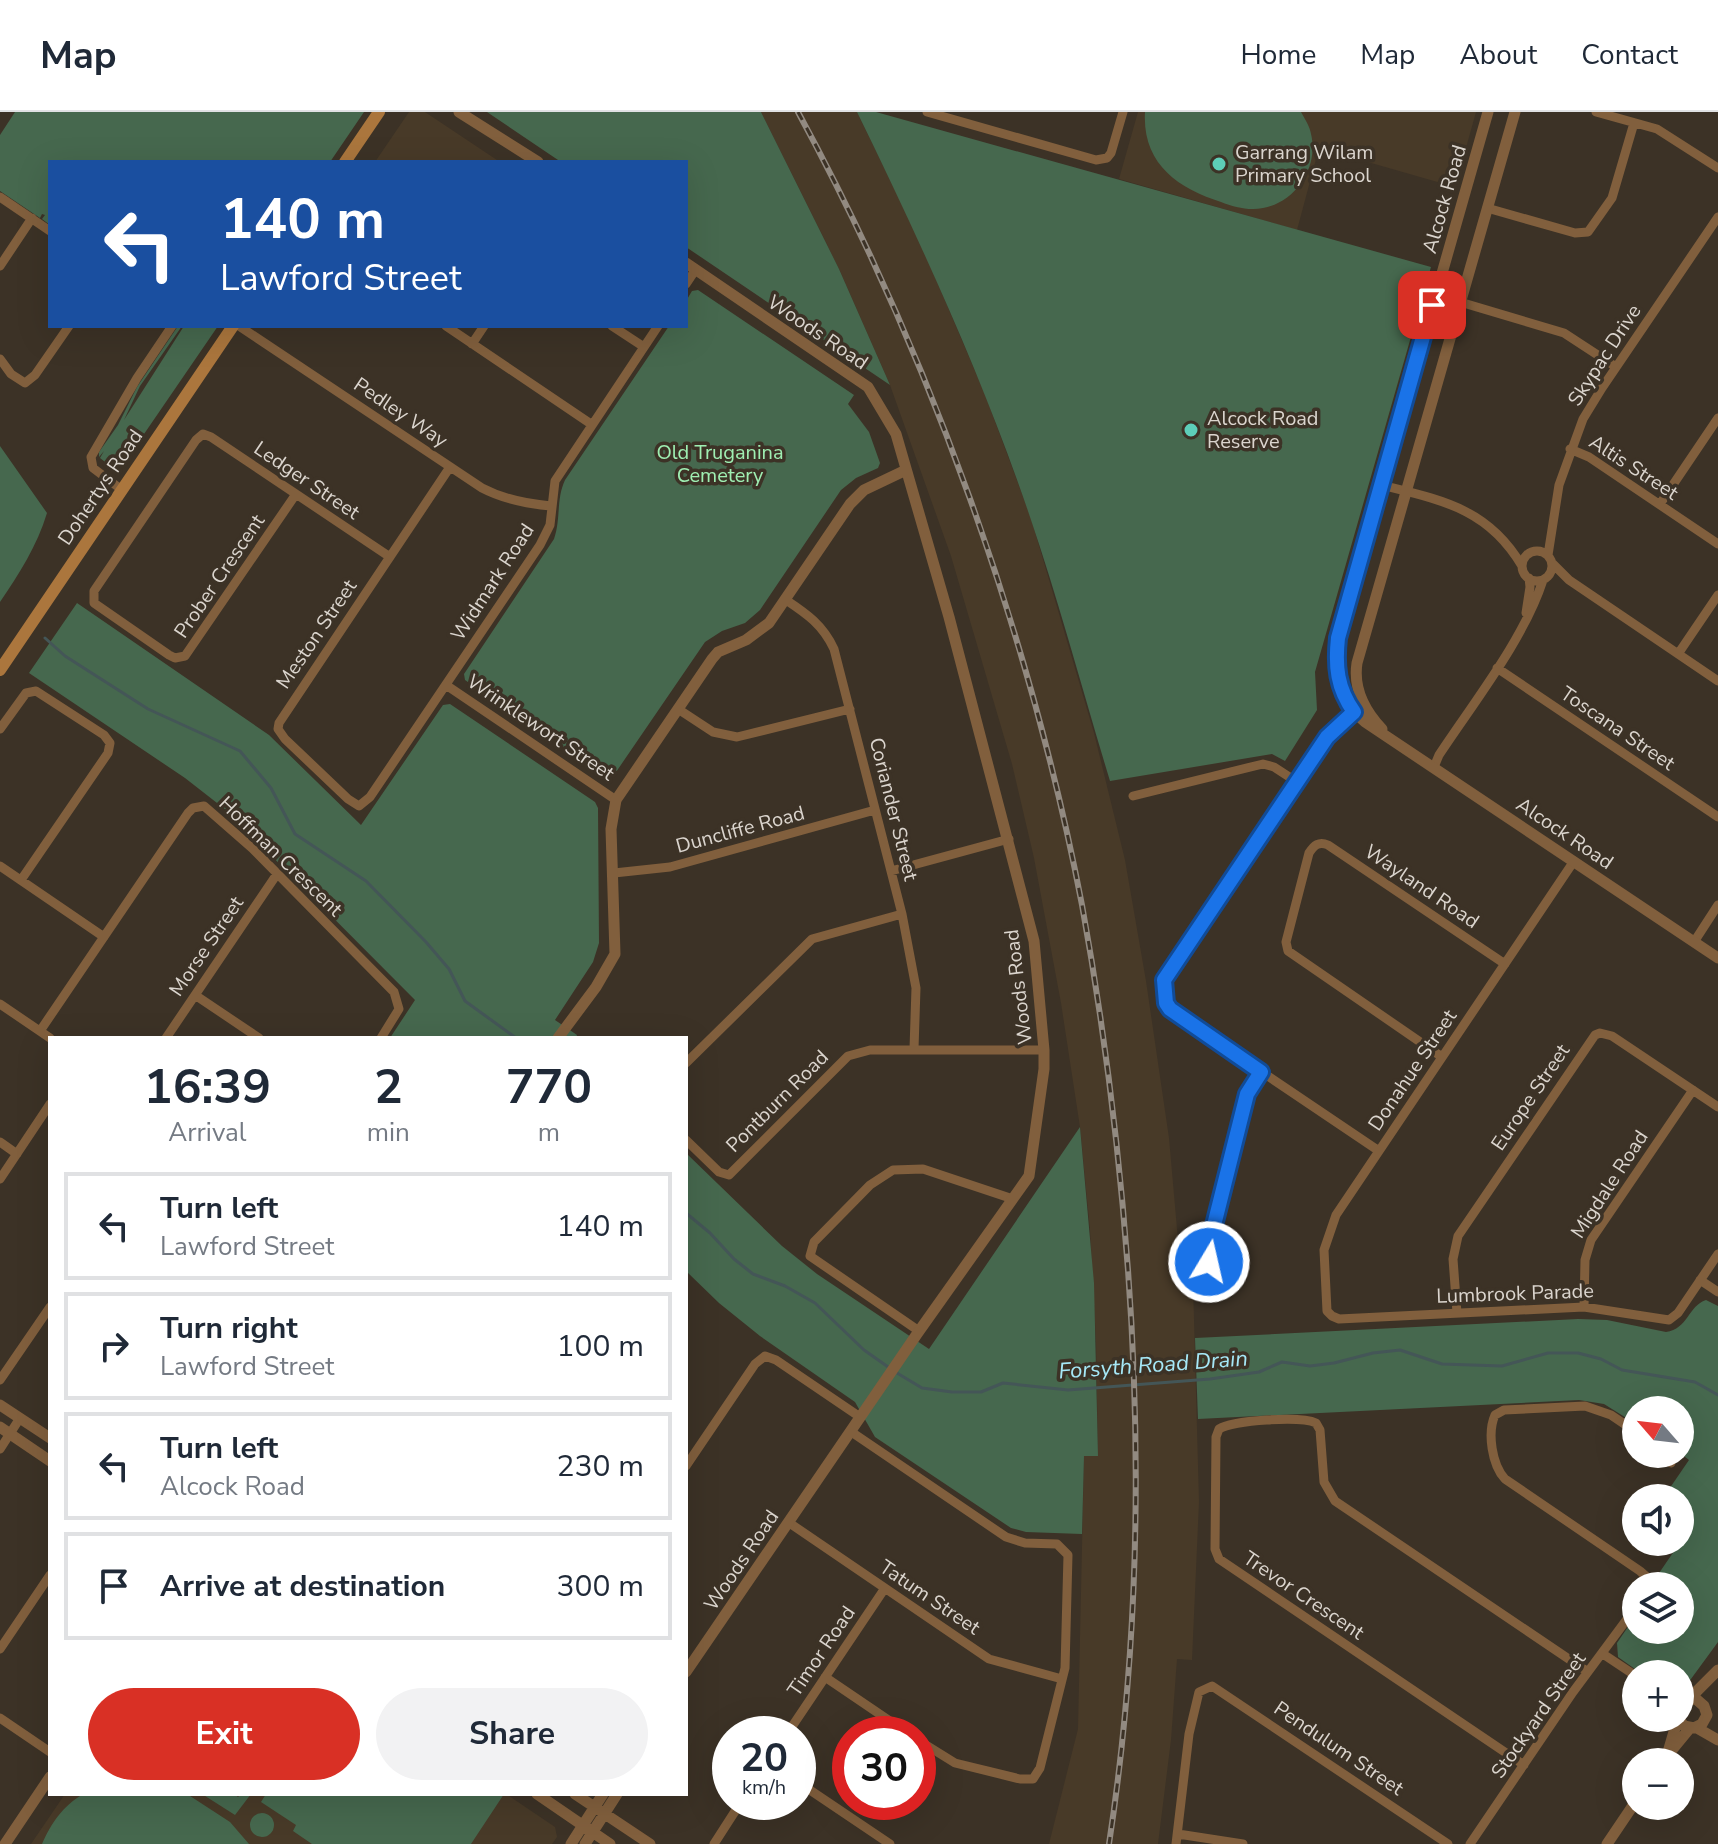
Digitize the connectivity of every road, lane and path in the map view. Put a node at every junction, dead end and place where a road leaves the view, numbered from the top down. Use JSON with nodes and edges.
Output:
{"nodes":[{"id":1,"x":379,"y":112,"type":"edge"},
{"id":2,"x":459,"y":112,"type":"edge"},
{"id":3,"x":927,"y":112,"type":"edge"},
{"id":4,"x":1123,"y":112,"type":"edge"},
{"id":5,"x":1488,"y":112,"type":"edge"},
{"id":6,"x":1515,"y":112,"type":"edge"},
{"id":7,"x":1596,"y":112,"type":"edge"},
{"id":8,"x":1634,"y":123,"type":"junction"},
{"id":9,"x":346,"y":160,"type":"edge"},
{"id":10,"x":535,"y":160,"type":"edge"},
{"id":11,"x":1718,"y":168,"type":"edge"},
{"id":12,"x":0,"y":197,"type":"edge"},
{"id":13,"x":1487,"y":208,"type":"junction"},
{"id":14,"x":1718,"y":217,"type":"edge"},
{"id":15,"x":32,"y":218,"type":"junction"},
{"id":16,"x":48,"y":230,"type":"edge"},
{"id":17,"x":0,"y":266,"type":"edge"},
{"id":18,"x":691,"y":266,"type":"edge"},
{"id":19,"x":1460,"y":302,"type":"junction"},
{"id":20,"x":68,"y":328,"type":"edge"},
{"id":21,"x":171,"y":328,"type":"edge"},
{"id":22,"x":235,"y":328,"type":"edge"},
{"id":23,"x":239,"y":328,"type":"edge"},
{"id":24,"x":449,"y":328,"type":"edge"},
{"id":25,"x":483,"y":328,"type":"edge"},
{"id":26,"x":615,"y":328,"type":"edge"},
{"id":27,"x":657,"y":328,"type":"edge"},
{"id":28,"x":472,"y":344,"type":"junction"},
{"id":29,"x":644,"y":347,"type":"junction"},
{"id":30,"x":0,"y":359,"type":"edge"},
{"id":31,"x":1616,"y":367,"type":"junction"},
{"id":32,"x":1718,"y":418,"type":"edge"},
{"id":33,"x":591,"y":424,"type":"junction"},
{"id":34,"x":203,"y":434,"type":"joint"},
{"id":35,"x":1570,"y":449,"type":"junction"},
{"id":36,"x":450,"y":467,"type":"junction"},
{"id":37,"x":906,"y":470,"type":"junction"},
{"id":38,"x":1381,"y":485,"type":"junction"},
{"id":39,"x":122,"y":490,"type":"junction"},
{"id":40,"x":1406,"y":492,"type":"junction"},
{"id":41,"x":296,"y":494,"type":"junction"},
{"id":42,"x":1660,"y":504,"type":"junction"},
{"id":43,"x":551,"y":506,"type":"junction"},
{"id":44,"x":1550,"y":528,"type":"junction"},
{"id":45,"x":1507,"y":544,"type":"junction"},
{"id":46,"x":1718,"y":544,"type":"edge"},
{"id":47,"x":1532,"y":552,"type":"junction"},
{"id":48,"x":390,"y":557,"type":"junction"},
{"id":49,"x":1550,"y":559,"type":"junction"},
{"id":50,"x":1522,"y":566,"type":"junction"},
{"id":51,"x":1529,"y":578,"type":"junction"},
{"id":52,"x":1544,"y":579,"type":"junction"},
{"id":53,"x":1569,"y":580,"type":"junction"},
{"id":54,"x":1718,"y":595,"type":"edge"},
{"id":55,"x":786,"y":600,"type":"junction"},
{"id":56,"x":1526,"y":616,"type":"junction"},
{"id":57,"x":1678,"y":654,"type":"junction"},
{"id":58,"x":1497,"y":668,"type":"junction"},
{"id":59,"x":0,"y":670,"type":"edge"},
{"id":60,"x":1718,"y":681,"type":"edge"},
{"id":61,"x":446,"y":685,"type":"junction"},
{"id":62,"x":1359,"y":708,"type":"junction"},
{"id":63,"x":678,"y":709,"type":"junction"},
{"id":64,"x":850,"y":709,"type":"junction"},
{"id":65,"x":0,"y":729,"type":"edge"},
{"id":66,"x":1434,"y":767,"type":"junction"},
{"id":67,"x":1297,"y":782,"type":"junction"},
{"id":68,"x":1133,"y":796,"type":"dead end"},
{"id":69,"x":616,"y":800,"type":"junction"},
{"id":70,"x":359,"y":806,"type":"joint"},
{"id":71,"x":875,"y":810,"type":"junction"},
{"id":72,"x":1718,"y":817,"type":"edge"},
{"id":73,"x":1009,"y":839,"type":"junction"},
{"id":74,"x":1574,"y":861,"type":"junction"},
{"id":75,"x":0,"y":866,"type":"edge"},
{"id":76,"x":891,"y":871,"type":"junction"},
{"id":77,"x":614,"y":873,"type":"junction"},
{"id":78,"x":277,"y":874,"type":"junction"},
{"id":79,"x":21,"y":880,"type":"junction"},
{"id":80,"x":1718,"y":905,"type":"edge"},
{"id":81,"x":902,"y":914,"type":"junction"},
{"id":82,"x":104,"y":937,"type":"junction"},
{"id":83,"x":1694,"y":942,"type":"junction"},
{"id":84,"x":1718,"y":958,"type":"edge"},
{"id":85,"x":1505,"y":964,"type":"junction"},
{"id":86,"x":195,"y":995,"type":"junction"},
{"id":87,"x":0,"y":1004,"type":"edge"},
{"id":88,"x":40,"y":1031,"type":"junction"},
{"id":89,"x":561,"y":1034,"type":"edge"},
{"id":90,"x":167,"y":1036,"type":"edge"},
{"id":91,"x":256,"y":1036,"type":"edge"},
{"id":92,"x":382,"y":1036,"type":"edge"},
{"id":93,"x":48,"y":1037,"type":"edge"},
{"id":94,"x":914,"y":1049,"type":"junction"},
{"id":95,"x":1044,"y":1050,"type":"junction"},
{"id":96,"x":1442,"y":1057,"type":"junction"},
{"id":97,"x":688,"y":1061,"type":"edge"},
{"id":98,"x":1261,"y":1072,"type":"junction"},
{"id":99,"x":1693,"y":1090,"type":"junction"},
{"id":100,"x":48,"y":1107,"type":"edge"},
{"id":101,"x":1718,"y":1107,"type":"edge"},
{"id":102,"x":0,"y":1142,"type":"edge"},
{"id":103,"x":688,"y":1142,"type":"edge"},
{"id":104,"x":1379,"y":1151,"type":"junction"},
{"id":105,"x":17,"y":1154,"type":"junction"},
{"id":106,"x":0,"y":1179,"type":"edge"},
{"id":107,"x":1013,"y":1199,"type":"junction"},
{"id":108,"x":1718,"y":1254,"type":"edge"},
{"id":109,"x":1217,"y":1273,"type":"dead end"},
{"id":110,"x":1700,"y":1280,"type":"junction"},
{"id":111,"x":1718,"y":1292,"type":"edge"},
{"id":112,"x":1584,"y":1307,"type":"junction"},
{"id":113,"x":48,"y":1310,"type":"edge"},
{"id":114,"x":1457,"y":1313,"type":"junction"},
{"id":115,"x":1329,"y":1314,"type":"joint"},
{"id":116,"x":918,"y":1332,"type":"junction"},
{"id":117,"x":0,"y":1380,"type":"edge"},
{"id":118,"x":0,"y":1405,"type":"edge"},
{"id":119,"x":860,"y":1417,"type":"junction"},
{"id":120,"x":20,"y":1418,"type":"junction"},
{"id":121,"x":1622,"y":1422,"type":"edge"},
{"id":122,"x":5,"y":1431,"type":"edge"},
{"id":123,"x":850,"y":1431,"type":"junction"},
{"id":124,"x":48,"y":1437,"type":"edge"},
{"id":125,"x":0,"y":1449,"type":"edge"},
{"id":126,"x":48,"y":1460,"type":"edge"},
{"id":127,"x":688,"y":1463,"type":"edge"},
{"id":128,"x":788,"y":1522,"type":"junction"},
{"id":129,"x":1641,"y":1572,"type":"edge"},
{"id":130,"x":48,"y":1578,"type":"edge"},
{"id":131,"x":885,"y":1588,"type":"junction"},
{"id":132,"x":1622,"y":1627,"type":"edge"},
{"id":133,"x":0,"y":1649,"type":"edge"},
{"id":134,"x":1603,"y":1654,"type":"junction"},
{"id":135,"x":1622,"y":1667,"type":"edge"},
{"id":136,"x":688,"y":1669,"type":"edge"},
{"id":137,"x":1588,"y":1672,"type":"junction"},
{"id":138,"x":1716,"y":1674,"type":"edge"},
{"id":139,"x":825,"y":1677,"type":"junction"},
{"id":140,"x":1062,"y":1679,"type":"junction"},
{"id":141,"x":1694,"y":1693,"type":"edge"},
{"id":142,"x":1694,"y":1699,"type":"edge"},
{"id":143,"x":1705,"y":1709,"type":"junction"},
{"id":144,"x":799,"y":1716,"type":"edge"},
{"id":145,"x":882,"y":1716,"type":"edge"},
{"id":146,"x":0,"y":1718,"type":"edge"},
{"id":147,"x":1718,"y":1722,"type":"edge"},
{"id":148,"x":1694,"y":1727,"type":"edge"},
{"id":149,"x":1694,"y":1728,"type":"edge"},
{"id":150,"x":1689,"y":1732,"type":"edge"},
{"id":151,"x":1718,"y":1740,"type":"edge"},
{"id":152,"x":1674,"y":1748,"type":"edge"},
{"id":153,"x":48,"y":1751,"type":"edge"},
{"id":154,"x":936,"y":1751,"type":"edge"},
{"id":155,"x":1524,"y":1765,"type":"junction"},
{"id":156,"x":48,"y":1780,"type":"edge"},
{"id":157,"x":816,"y":1794,"type":"edge"},
{"id":158,"x":540,"y":1796,"type":"edge"},
{"id":159,"x":578,"y":1796,"type":"edge"},
{"id":160,"x":603,"y":1796,"type":"edge"},
{"id":161,"x":615,"y":1796,"type":"edge"},
{"id":162,"x":600,"y":1810,"type":"junction"},
{"id":163,"x":729,"y":1820,"type":"edge"},
{"id":164,"x":1623,"y":1820,"type":"edge"},
{"id":165,"x":588,"y":1829,"type":"junction"},
{"id":166,"x":1177,"y":1839,"type":"edge"},
{"id":167,"x":5,"y":1844,"type":"edge"},
{"id":168,"x":571,"y":1844,"type":"edge"},
{"id":169,"x":585,"y":1844,"type":"edge"},
{"id":170,"x":610,"y":1844,"type":"edge"},
{"id":171,"x":650,"y":1844,"type":"edge"},
{"id":172,"x":714,"y":1844,"type":"edge"},
{"id":173,"x":890,"y":1844,"type":"edge"},
{"id":174,"x":1243,"y":1844,"type":"edge"},
{"id":175,"x":1448,"y":1844,"type":"edge"},
{"id":176,"x":1470,"y":1844,"type":"edge"},
{"id":177,"x":1607,"y":1844,"type":"edge"}],
"edges":[{"from":1,"to":9,"type":"main road"},
{"from":2,"to":10,"type":"street"},
{"from":3,"to":4,"type":"street"},
{"from":5,"to":38,"type":"street","name":"Alcock Road"},
{"from":6,"to":13,"type":"street"},
{"from":7,"to":8,"type":"street"},
{"from":8,"to":11,"type":"street"},
{"from":8,"to":13,"type":"street"},
{"from":12,"to":15,"type":"street"},
{"from":13,"to":19,"type":"street"},
{"from":14,"to":31,"type":"street","name":"Skypac Drive"},
{"from":15,"to":16,"type":"street"},
{"from":15,"to":17,"type":"street"},
{"from":18,"to":37,"type":"street","name":"Woods Road"},
{"from":19,"to":31,"type":"street"},
{"from":19,"to":40,"type":"street"},
{"from":20,"to":30,"type":"street"},
{"from":21,"to":39,"type":"street"},
{"from":22,"to":39,"type":"main road","name":"Dohertys Road"},
{"from":23,"to":36,"type":"street","name":"Pedley Way"},
{"from":24,"to":28,"type":"street"},
{"from":25,"to":28,"type":"street"},
{"from":26,"to":29,"type":"street"},
{"from":27,"to":29,"type":"street","name":"Widmark Road"},
{"from":28,"to":33,"type":"street"},
{"from":29,"to":33,"type":"street","name":"Widmark Road"},
{"from":31,"to":35,"type":"street","name":"Skypac Drive"},
{"from":32,"to":42,"type":"street"},
{"from":33,"to":43,"type":"street","name":"Widmark Road"},
{"from":34,"to":41,"type":"street","name":"Ledger Street"},
{"from":34,"to":41,"type":"street","name":"Prober Crescent"},
{"from":35,"to":42,"type":"street","name":"Altis Street"},
{"from":35,"to":44,"type":"street","name":"Skypac Drive"},
{"from":36,"to":43,"type":"street","name":"Pedley Way"},
{"from":36,"to":48,"type":"street","name":"Meston Street"},
{"from":37,"to":55,"type":"street"},
{"from":37,"to":73,"type":"street","name":"Woods Road"},
{"from":38,"to":40,"type":"street"},
{"from":38,"to":62,"type":"street","name":"Alcock Road"},
{"from":39,"to":59,"type":"main road","name":"Dohertys Road"},
{"from":40,"to":45,"type":"street"},
{"from":40,"to":62,"type":"street"},
{"from":41,"to":48,"type":"street","name":"Ledger Street"},
{"from":42,"to":46,"type":"street","name":"Altis Street"},
{"from":43,"to":61,"type":"street","name":"Widmark Road"},
{"from":44,"to":47,"type":"street","name":"Skypac Drive"},
{"from":44,"to":49,"type":"street","name":"Skypac Drive"},
{"from":45,"to":47,"type":"street"},
{"from":45,"to":50,"type":"street"},
{"from":47,"to":49,"type":"street"},
{"from":47,"to":50,"type":"street"},
{"from":48,"to":70,"type":"street","name":"Meston Street"},
{"from":49,"to":52,"type":"street"},
{"from":49,"to":53,"type":"street"},
{"from":50,"to":51,"type":"street"},
{"from":51,"to":52,"type":"street"},
{"from":51,"to":56,"type":"street"},
{"from":52,"to":53,"type":"street"},
{"from":52,"to":56,"type":"street"},
{"from":53,"to":57,"type":"street"},
{"from":54,"to":57,"type":"street"},
{"from":55,"to":63,"type":"street"},
{"from":55,"to":64,"type":"street","name":"Coriander Street"},
{"from":56,"to":58,"type":"street"},
{"from":57,"to":60,"type":"street"},
{"from":58,"to":66,"type":"street"},
{"from":58,"to":72,"type":"street","name":"Toscana Street"},
{"from":61,"to":69,"type":"street","name":"Wrinklewort Street"},
{"from":61,"to":70,"type":"street","name":"Widmark Road"},
{"from":62,"to":66,"type":"street","name":"Alcock Road"},
{"from":62,"to":67,"type":"street"},
{"from":63,"to":64,"type":"street"},
{"from":63,"to":69,"type":"street"},
{"from":64,"to":71,"type":"street","name":"Coriander Street"},
{"from":65,"to":79,"type":"street"},
{"from":66,"to":74,"type":"street","name":"Alcock Road"},
{"from":67,"to":68,"type":"street"},
{"from":67,"to":98,"type":"street"},
{"from":69,"to":77,"type":"street"},
{"from":71,"to":76,"type":"street","name":"Coriander Street"},
{"from":71,"to":77,"type":"street","name":"Duncliffe Road"},
{"from":73,"to":76,"type":"street"},
{"from":73,"to":95,"type":"street","name":"Woods Road"},
{"from":74,"to":83,"type":"street","name":"Alcock Road"},
{"from":74,"to":85,"type":"street","name":"Donahue Street"},
{"from":75,"to":79,"type":"street"},
{"from":76,"to":81,"type":"street","name":"Coriander Street"},
{"from":77,"to":89,"type":"street"},
{"from":78,"to":82,"type":"street","name":"Hoffman Crescent"},
{"from":78,"to":86,"type":"street","name":"Morse Street"},
{"from":78,"to":92,"type":"street","name":"Hoffman Crescent"},
{"from":79,"to":82,"type":"street"},
{"from":80,"to":83,"type":"street"},
{"from":81,"to":94,"type":"street","name":"Coriander Street"},
{"from":81,"to":97,"type":"street"},
{"from":82,"to":88,"type":"street","name":"Hoffman Crescent"},
{"from":83,"to":84,"type":"street","name":"Alcock Road"},
{"from":85,"to":96,"type":"street","name":"Donahue Street"},
{"from":85,"to":96,"type":"street","name":"Wayland Road"},
{"from":86,"to":90,"type":"street","name":"Morse Street"},
{"from":86,"to":91,"type":"street"},
{"from":87,"to":88,"type":"street"},
{"from":88,"to":93,"type":"street"},
{"from":94,"to":95,"type":"street","name":"Pontburn Road"},
{"from":94,"to":103,"type":"street","name":"Pontburn Road"},
{"from":95,"to":107,"type":"street","name":"Woods Road"},
{"from":96,"to":104,"type":"street","name":"Donahue Street"},
{"from":98,"to":104,"type":"street"},
{"from":98,"to":109,"type":"street"},
{"from":99,"to":101,"type":"street","name":"Europe Street"},
{"from":99,"to":112,"type":"street","name":"Migdale Road"},
{"from":99,"to":114,"type":"street","name":"Europe Street"},
{"from":100,"to":105,"type":"street"},
{"from":102,"to":105,"type":"street"},
{"from":104,"to":115,"type":"street","name":"Donahue Street"},
{"from":105,"to":106,"type":"street"},
{"from":107,"to":116,"type":"street","name":"Woods Road"},
{"from":107,"to":116,"type":"street"},
{"from":108,"to":110,"type":"street","name":"Lumbrook Parade"},
{"from":110,"to":111,"type":"street"},
{"from":110,"to":112,"type":"street","name":"Lumbrook Parade"},
{"from":112,"to":114,"type":"street","name":"Lumbrook Parade"},
{"from":113,"to":117,"type":"street"},
{"from":114,"to":115,"type":"street","name":"Lumbrook Parade"},
{"from":116,"to":119,"type":"street","name":"Woods Road"},
{"from":118,"to":120,"type":"street"},
{"from":119,"to":123,"type":"street","name":"Woods Road"},
{"from":119,"to":127,"type":"street"},
{"from":120,"to":122,"type":"street"},
{"from":120,"to":124,"type":"street"},
{"from":121,"to":129,"type":"street"},
{"from":122,"to":125,"type":"street"},
{"from":122,"to":126,"type":"street"},
{"from":123,"to":128,"type":"street","name":"Woods Road"},
{"from":123,"to":140,"type":"street"},
{"from":128,"to":131,"type":"street","name":"Tatum Street"},
{"from":128,"to":136,"type":"street","name":"Woods Road"},
{"from":130,"to":133,"type":"street"},
{"from":131,"to":139,"type":"street","name":"Timor Road"},
{"from":131,"to":140,"type":"street","name":"Tatum Street"},
{"from":132,"to":134,"type":"street","name":"Stockyard Street"},
{"from":134,"to":135,"type":"street"},
{"from":134,"to":137,"type":"street","name":"Stockyard Street"},
{"from":137,"to":155,"type":"street","name":"Stockyard Street"},
{"from":137,"to":155,"type":"street","name":"Trevor Crescent"},
{"from":138,"to":141,"type":"street"},
{"from":138,"to":143,"type":"street"},
{"from":139,"to":144,"type":"street","name":"Timor Road"},
{"from":139,"to":145,"type":"street"},
{"from":140,"to":154,"type":"street"},
{"from":142,"to":143,"type":"street"},
{"from":143,"to":147,"type":"street"},
{"from":143,"to":148,"type":"street"},
{"from":146,"to":153,"type":"street"},
{"from":149,"to":151,"type":"street"},
{"from":150,"to":152,"type":"street"},
{"from":155,"to":176,"type":"street","name":"Stockyard Street"},
{"from":156,"to":167,"type":"street"},
{"from":157,"to":173,"type":"street"},
{"from":158,"to":165,"type":"street"},
{"from":159,"to":162,"type":"street"},
{"from":160,"to":162,"type":"street"},
{"from":161,"to":162,"type":"street"},
{"from":162,"to":165,"type":"street"},
{"from":162,"to":171,"type":"street"},
{"from":163,"to":172,"type":"street"},
{"from":164,"to":177,"type":"street"},
{"from":165,"to":168,"type":"street"},
{"from":165,"to":169,"type":"street"},
{"from":165,"to":170,"type":"street"},
{"from":166,"to":174,"type":"street"},
{"from":166,"to":175,"type":"street","name":"Pendulum Street"}]}
